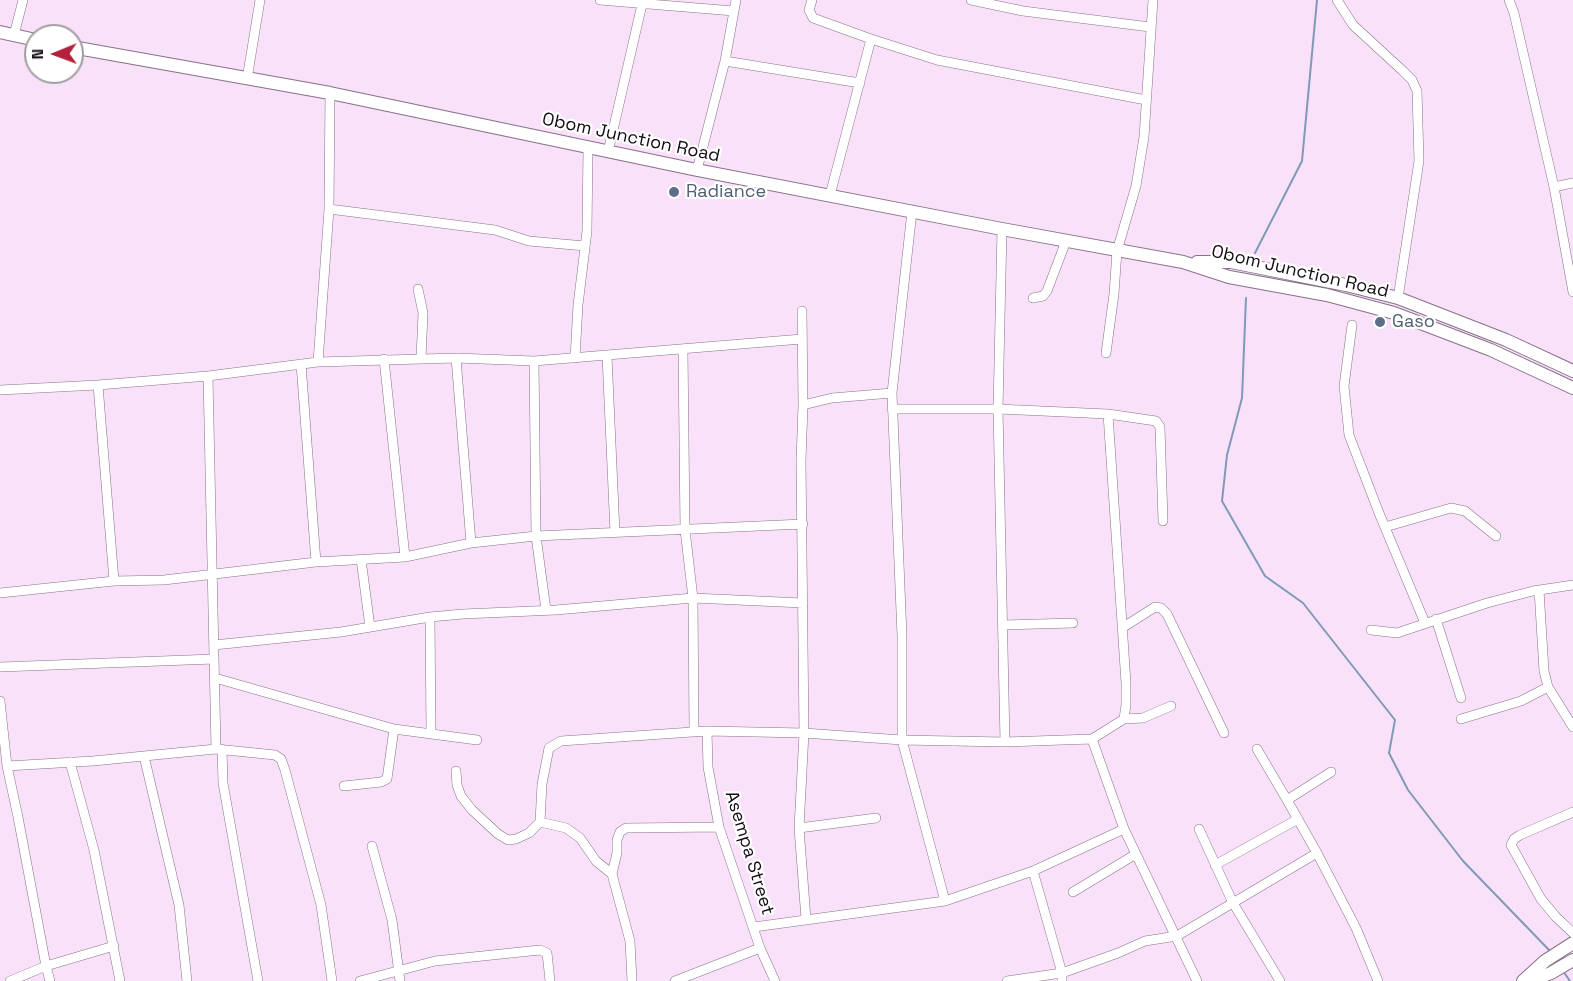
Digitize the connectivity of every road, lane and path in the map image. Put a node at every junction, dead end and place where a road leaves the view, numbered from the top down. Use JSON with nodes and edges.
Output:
{"nodes":[{"id":1,"x":23,"y":0,"type":"edge"},
{"id":2,"x":260,"y":0,"type":"edge"},
{"id":3,"x":600,"y":0,"type":"edge"},
{"id":4,"x":736,"y":0,"type":"edge"},
{"id":5,"x":812,"y":0,"type":"edge"},
{"id":6,"x":971,"y":0,"type":"edge"},
{"id":7,"x":1153,"y":0,"type":"edge"},
{"id":8,"x":1337,"y":0,"type":"edge"},
{"id":9,"x":1509,"y":0,"type":"edge"},
{"id":10,"x":643,"y":2,"type":"edge"},
{"id":11,"x":734,"y":11,"type":"junction"},
{"id":12,"x":1150,"y":27,"type":"junction"},
{"id":13,"x":4,"y":34,"type":"edge"},
{"id":14,"x":24,"y":38,"type":"edge"},
{"id":15,"x":871,"y":39,"type":"junction"},
{"id":16,"x":84,"y":49,"type":"edge"},
{"id":17,"x":725,"y":61,"type":"junction"},
{"id":18,"x":247,"y":79,"type":"junction"},
{"id":19,"x":860,"y":83,"type":"junction"},
{"id":20,"x":330,"y":93,"type":"junction"},
{"id":21,"x":1146,"y":100,"type":"junction"},
{"id":22,"x":588,"y":148,"type":"junction"},
{"id":23,"x":608,"y":152,"type":"junction"},
{"id":24,"x":697,"y":170,"type":"junction"},
{"id":25,"x":1573,"y":183,"type":"edge"},
{"id":26,"x":1554,"y":187,"type":"junction"},
{"id":27,"x":830,"y":195,"type":"junction"},
{"id":28,"x":329,"y":209,"type":"junction"},
{"id":29,"x":912,"y":211,"type":"junction"},
{"id":30,"x":1002,"y":229,"type":"junction"},
{"id":31,"x":1066,"y":241,"type":"junction"},
{"id":32,"x":585,"y":246,"type":"junction"},
{"id":33,"x":1117,"y":251,"type":"junction"},
{"id":34,"x":1183,"y":262,"type":"junction"},
{"id":35,"x":417,"y":289,"type":"dead end"},
{"id":36,"x":1573,"y":292,"type":"edge"},
{"id":37,"x":1033,"y":297,"type":"dead end"},
{"id":38,"x":1398,"y":298,"type":"junction"},
{"id":39,"x":802,"y":311,"type":"dead end"},
{"id":40,"x":1352,"y":325,"type":"dead end"},
{"id":41,"x":802,"y":339,"type":"junction"},
{"id":42,"x":683,"y":349,"type":"junction"},
{"id":43,"x":1106,"y":353,"type":"dead end"},
{"id":44,"x":607,"y":356,"type":"junction"},
{"id":45,"x":421,"y":358,"type":"junction"},
{"id":46,"x":456,"y":358,"type":"junction"},
{"id":47,"x":575,"y":358,"type":"junction"},
{"id":48,"x":384,"y":359,"type":"junction"},
{"id":49,"x":534,"y":361,"type":"junction"},
{"id":50,"x":318,"y":362,"type":"junction"},
{"id":51,"x":301,"y":364,"type":"junction"},
{"id":52,"x":1573,"y":370,"type":"edge"},
{"id":53,"x":208,"y":376,"type":"junction"},
{"id":54,"x":99,"y":385,"type":"junction"},
{"id":55,"x":1573,"y":388,"type":"edge"},
{"id":56,"x":0,"y":390,"type":"edge"},
{"id":57,"x":892,"y":393,"type":"junction"},
{"id":58,"x":803,"y":405,"type":"junction"},
{"id":59,"x":998,"y":408,"type":"junction"},
{"id":60,"x":892,"y":409,"type":"junction"},
{"id":61,"x":1108,"y":414,"type":"junction"},
{"id":62,"x":1163,"y":521,"type":"dead end"},
{"id":63,"x":803,"y":524,"type":"junction"},
{"id":64,"x":1385,"y":527,"type":"junction"},
{"id":65,"x":685,"y":530,"type":"junction"},
{"id":66,"x":615,"y":533,"type":"junction"},
{"id":67,"x":536,"y":536,"type":"junction"},
{"id":68,"x":1496,"y":536,"type":"dead end"},
{"id":69,"x":471,"y":543,"type":"junction"},
{"id":70,"x":405,"y":557,"type":"junction"},
{"id":71,"x":361,"y":559,"type":"junction"},
{"id":72,"x":316,"y":562,"type":"junction"},
{"id":73,"x":213,"y":573,"type":"junction"},
{"id":74,"x":114,"y":581,"type":"junction"},
{"id":75,"x":1573,"y":585,"type":"edge"},
{"id":76,"x":1539,"y":590,"type":"junction"},
{"id":77,"x":0,"y":592,"type":"edge"},
{"id":78,"x":693,"y":598,"type":"junction"},
{"id":79,"x":803,"y":603,"type":"junction"},
{"id":80,"x":546,"y":610,"type":"junction"},
{"id":81,"x":430,"y":617,"type":"junction"},
{"id":82,"x":1436,"y":619,"type":"junction"},
{"id":83,"x":1073,"y":622,"type":"dead end"},
{"id":84,"x":1425,"y":623,"type":"junction"},
{"id":85,"x":1003,"y":625,"type":"junction"},
{"id":86,"x":370,"y":627,"type":"junction"},
{"id":87,"x":1122,"y":628,"type":"junction"},
{"id":88,"x":1371,"y":630,"type":"dead end"},
{"id":89,"x":214,"y":645,"type":"junction"},
{"id":90,"x":214,"y":659,"type":"junction"},
{"id":91,"x":0,"y":667,"type":"edge"},
{"id":92,"x":215,"y":678,"type":"junction"},
{"id":93,"x":1548,"y":687,"type":"junction"},
{"id":94,"x":1461,"y":698,"type":"dead end"},
{"id":95,"x":0,"y":701,"type":"edge"},
{"id":96,"x":1171,"y":706,"type":"dead end"},
{"id":97,"x":1124,"y":719,"type":"junction"},
{"id":98,"x":1461,"y":719,"type":"dead end"},
{"id":99,"x":1573,"y":727,"type":"edge"},
{"id":100,"x":394,"y":729,"type":"junction"},
{"id":101,"x":707,"y":731,"type":"junction"},
{"id":102,"x":431,"y":732,"type":"junction"},
{"id":103,"x":694,"y":732,"type":"junction"},
{"id":104,"x":804,"y":733,"type":"junction"},
{"id":105,"x":1224,"y":733,"type":"dead end"},
{"id":106,"x":1092,"y":739,"type":"junction"},
{"id":107,"x":477,"y":740,"type":"dead end"},
{"id":108,"x":902,"y":740,"type":"junction"},
{"id":109,"x":1005,"y":742,"type":"junction"},
{"id":110,"x":1257,"y":748,"type":"dead end"},
{"id":111,"x":219,"y":749,"type":"junction"},
{"id":112,"x":144,"y":756,"type":"junction"},
{"id":113,"x":70,"y":762,"type":"junction"},
{"id":114,"x":7,"y":766,"type":"junction"},
{"id":115,"x":456,"y":771,"type":"dead end"},
{"id":116,"x":1331,"y":772,"type":"dead end"},
{"id":117,"x":344,"y":786,"type":"dead end"},
{"id":118,"x":1287,"y":800,"type":"junction"},
{"id":119,"x":1573,"y":812,"type":"edge"},
{"id":120,"x":876,"y":818,"type":"dead end"},
{"id":121,"x":1298,"y":819,"type":"junction"},
{"id":122,"x":540,"y":822,"type":"junction"},
{"id":123,"x":719,"y":827,"type":"junction"},
{"id":124,"x":798,"y":828,"type":"junction"},
{"id":125,"x":1199,"y":829,"type":"dead end"},
{"id":126,"x":1124,"y":830,"type":"junction"},
{"id":127,"x":372,"y":846,"type":"dead end"},
{"id":128,"x":1317,"y":853,"type":"junction"},
{"id":129,"x":1136,"y":854,"type":"junction"},
{"id":130,"x":1215,"y":864,"type":"junction"},
{"id":131,"x":1033,"y":871,"type":"junction"},
{"id":132,"x":612,"y":874,"type":"junction"},
{"id":133,"x":1073,"y":892,"type":"dead end"},
{"id":134,"x":945,"y":901,"type":"junction"},
{"id":135,"x":1233,"y":903,"type":"junction"},
{"id":136,"x":806,"y":919,"type":"junction"},
{"id":137,"x":754,"y":927,"type":"junction"},
{"id":138,"x":1573,"y":933,"type":"edge"},
{"id":139,"x":1177,"y":936,"type":"junction"},
{"id":140,"x":114,"y":946,"type":"junction"},
{"id":141,"x":1568,"y":946,"type":"edge"},
{"id":142,"x":760,"y":948,"type":"junction"},
{"id":143,"x":1571,"y":961,"type":"edge"},
{"id":144,"x":46,"y":966,"type":"junction"},
{"id":145,"x":400,"y":976,"type":"edge"},
{"id":146,"x":1062,"y":977,"type":"edge"},
{"id":147,"x":10,"y":981,"type":"edge"},
{"id":148,"x":50,"y":981,"type":"edge"},
{"id":149,"x":120,"y":981,"type":"edge"},
{"id":150,"x":187,"y":981,"type":"edge"},
{"id":151,"x":258,"y":981,"type":"edge"},
{"id":152,"x":332,"y":981,"type":"edge"},
{"id":153,"x":360,"y":981,"type":"edge"},
{"id":154,"x":550,"y":981,"type":"edge"},
{"id":155,"x":632,"y":981,"type":"edge"},
{"id":156,"x":675,"y":981,"type":"edge"},
{"id":157,"x":775,"y":981,"type":"edge"},
{"id":158,"x":1007,"y":981,"type":"edge"},
{"id":159,"x":1197,"y":981,"type":"edge"},
{"id":160,"x":1280,"y":981,"type":"edge"},
{"id":161,"x":1378,"y":981,"type":"edge"},
{"id":162,"x":1523,"y":981,"type":"edge"},
{"id":163,"x":1531,"y":981,"type":"edge"}],
"edges":[{"from":1,"to":13,"type":"street"},
{"from":2,"to":18,"type":"street"},
{"from":3,"to":10,"type":"street"},
{"from":4,"to":11,"type":"street"},
{"from":5,"to":15,"type":"street"},
{"from":6,"to":12,"type":"street"},
{"from":7,"to":12,"type":"street"},
{"from":8,"to":38,"type":"street"},
{"from":9,"to":26,"type":"street"},
{"from":10,"to":11,"type":"street"},
{"from":10,"to":23,"type":"street"},
{"from":11,"to":17,"type":"street"},
{"from":12,"to":21,"type":"street"},
{"from":13,"to":14,"type":"main road"},
{"from":15,"to":19,"type":"street"},
{"from":15,"to":21,"type":"street"},
{"from":16,"to":18,"type":"main road","name":"Obom Junction Road"},
{"from":17,"to":19,"type":"street"},
{"from":17,"to":24,"type":"street"},
{"from":18,"to":20,"type":"main road","name":"Obom Junction Road"},
{"from":19,"to":27,"type":"street"},
{"from":20,"to":22,"type":"main road","name":"Obom Junction Road"},
{"from":20,"to":28,"type":"street"},
{"from":21,"to":33,"type":"street"},
{"from":22,"to":23,"type":"main road","name":"Obom Junction Road"},
{"from":22,"to":32,"type":"street"},
{"from":23,"to":24,"type":"main road","name":"Obom Junction Road"},
{"from":24,"to":27,"type":"main road","name":"Obom Junction Road"},
{"from":25,"to":26,"type":"street"},
{"from":26,"to":36,"type":"street"},
{"from":27,"to":29,"type":"main road","name":"Obom Junction Road"},
{"from":28,"to":32,"type":"street"},
{"from":28,"to":50,"type":"street"},
{"from":29,"to":30,"type":"main road","name":"Obom Junction Road"},
{"from":29,"to":57,"type":"street"},
{"from":30,"to":31,"type":"main road","name":"Obom Junction Road"},
{"from":30,"to":59,"type":"street"},
{"from":31,"to":33,"type":"main road","name":"Obom Junction Road"},
{"from":31,"to":37,"type":"street"},
{"from":32,"to":47,"type":"street"},
{"from":33,"to":34,"type":"main road","name":"Obom Junction Road"},
{"from":33,"to":43,"type":"street"},
{"from":34,"to":38,"type":"main road","name":"Obom Junction Road"},
{"from":34,"to":55,"type":"main road","name":"Obom Junction Road"},
{"from":35,"to":45,"type":"street"},
{"from":38,"to":52,"type":"main road","name":"Obom Junction Road"},
{"from":39,"to":41,"type":"street"},
{"from":40,"to":64,"type":"street"},
{"from":41,"to":42,"type":"street"},
{"from":41,"to":58,"type":"street"},
{"from":42,"to":44,"type":"street"},
{"from":42,"to":65,"type":"street"},
{"from":44,"to":47,"type":"street"},
{"from":44,"to":66,"type":"street"},
{"from":45,"to":46,"type":"street"},
{"from":45,"to":48,"type":"street"},
{"from":46,"to":49,"type":"street"},
{"from":46,"to":69,"type":"street"},
{"from":47,"to":49,"type":"street"},
{"from":48,"to":50,"type":"street"},
{"from":48,"to":70,"type":"street"},
{"from":49,"to":67,"type":"street"},
{"from":50,"to":51,"type":"street"},
{"from":51,"to":53,"type":"street"},
{"from":51,"to":72,"type":"street"},
{"from":53,"to":54,"type":"street"},
{"from":53,"to":73,"type":"street"},
{"from":54,"to":56,"type":"street"},
{"from":54,"to":74,"type":"street"},
{"from":57,"to":58,"type":"street"},
{"from":57,"to":60,"type":"street"},
{"from":58,"to":63,"type":"street"},
{"from":59,"to":60,"type":"street"},
{"from":59,"to":61,"type":"street"},
{"from":59,"to":85,"type":"street"},
{"from":60,"to":108,"type":"street"},
{"from":61,"to":62,"type":"street"},
{"from":61,"to":87,"type":"street"},
{"from":63,"to":65,"type":"street"},
{"from":63,"to":79,"type":"street"},
{"from":64,"to":68,"type":"street"},
{"from":64,"to":84,"type":"street"},
{"from":65,"to":66,"type":"street"},
{"from":65,"to":78,"type":"street"},
{"from":66,"to":67,"type":"street"},
{"from":67,"to":69,"type":"street"},
{"from":67,"to":80,"type":"street"},
{"from":69,"to":70,"type":"street"},
{"from":70,"to":71,"type":"street"},
{"from":71,"to":72,"type":"street"},
{"from":71,"to":86,"type":"street"},
{"from":72,"to":73,"type":"street"},
{"from":73,"to":74,"type":"street"},
{"from":73,"to":89,"type":"street"},
{"from":74,"to":77,"type":"street"},
{"from":75,"to":76,"type":"street"},
{"from":76,"to":82,"type":"street"},
{"from":76,"to":93,"type":"street"},
{"from":78,"to":79,"type":"street"},
{"from":78,"to":80,"type":"street"},
{"from":78,"to":103,"type":"street"},
{"from":79,"to":104,"type":"street"},
{"from":80,"to":81,"type":"street"},
{"from":81,"to":86,"type":"street"},
{"from":81,"to":102,"type":"street"},
{"from":82,"to":84,"type":"street"},
{"from":82,"to":94,"type":"street"},
{"from":83,"to":85,"type":"street"},
{"from":84,"to":88,"type":"street"},
{"from":85,"to":109,"type":"street"},
{"from":86,"to":89,"type":"street"},
{"from":87,"to":97,"type":"street"},
{"from":87,"to":105,"type":"street"},
{"from":89,"to":90,"type":"street"},
{"from":90,"to":91,"type":"street"},
{"from":90,"to":92,"type":"street"},
{"from":92,"to":100,"type":"street"},
{"from":92,"to":111,"type":"street"},
{"from":93,"to":98,"type":"street"},
{"from":93,"to":99,"type":"street"},
{"from":95,"to":114,"type":"street"},
{"from":96,"to":97,"type":"street"},
{"from":97,"to":106,"type":"street"},
{"from":100,"to":102,"type":"street"},
{"from":100,"to":117,"type":"street"},
{"from":101,"to":103,"type":"street"},
{"from":101,"to":104,"type":"street"},
{"from":101,"to":123,"type":"street","name":"Asempa Street"},
{"from":102,"to":107,"type":"street"},
{"from":103,"to":122,"type":"street"},
{"from":104,"to":108,"type":"street"},
{"from":104,"to":124,"type":"street"},
{"from":106,"to":109,"type":"street"},
{"from":106,"to":126,"type":"street"},
{"from":108,"to":109,"type":"street"},
{"from":108,"to":134,"type":"street"},
{"from":110,"to":118,"type":"street"},
{"from":111,"to":112,"type":"street"},
{"from":111,"to":151,"type":"street"},
{"from":111,"to":152,"type":"street"},
{"from":112,"to":113,"type":"street"},
{"from":112,"to":150,"type":"street"},
{"from":113,"to":114,"type":"street"},
{"from":113,"to":140,"type":"street"},
{"from":114,"to":144,"type":"street"},
{"from":115,"to":122,"type":"street"},
{"from":116,"to":118,"type":"street"},
{"from":118,"to":121,"type":"street"},
{"from":119,"to":138,"type":"street"},
{"from":120,"to":124,"type":"street"},
{"from":121,"to":128,"type":"street"},
{"from":121,"to":130,"type":"street"},
{"from":122,"to":132,"type":"street"},
{"from":123,"to":132,"type":"street"},
{"from":123,"to":137,"type":"street","name":"Asempa Street"},
{"from":124,"to":136,"type":"street"},
{"from":125,"to":130,"type":"street"},
{"from":126,"to":129,"type":"street"},
{"from":126,"to":131,"type":"street"},
{"from":127,"to":145,"type":"street"},
{"from":128,"to":135,"type":"street"},
{"from":128,"to":161,"type":"street"},
{"from":129,"to":133,"type":"street"},
{"from":129,"to":139,"type":"street"},
{"from":130,"to":135,"type":"street"},
{"from":131,"to":134,"type":"street"},
{"from":131,"to":146,"type":"street"},
{"from":132,"to":155,"type":"street"},
{"from":134,"to":136,"type":"street"},
{"from":135,"to":139,"type":"street"},
{"from":135,"to":160,"type":"street"},
{"from":136,"to":137,"type":"street"},
{"from":137,"to":142,"type":"street","name":"Asempa Street"},
{"from":139,"to":146,"type":"street"},
{"from":139,"to":159,"type":"street"},
{"from":140,"to":144,"type":"street"},
{"from":140,"to":149,"type":"street"},
{"from":141,"to":162,"type":"main road"},
{"from":142,"to":156,"type":"street"},
{"from":142,"to":157,"type":"street","name":"Asempa Street"},
{"from":143,"to":163,"type":"main road"},
{"from":144,"to":147,"type":"street"},
{"from":144,"to":148,"type":"street"},
{"from":145,"to":153,"type":"street"},
{"from":145,"to":154,"type":"street"},
{"from":146,"to":158,"type":"street"}]}
